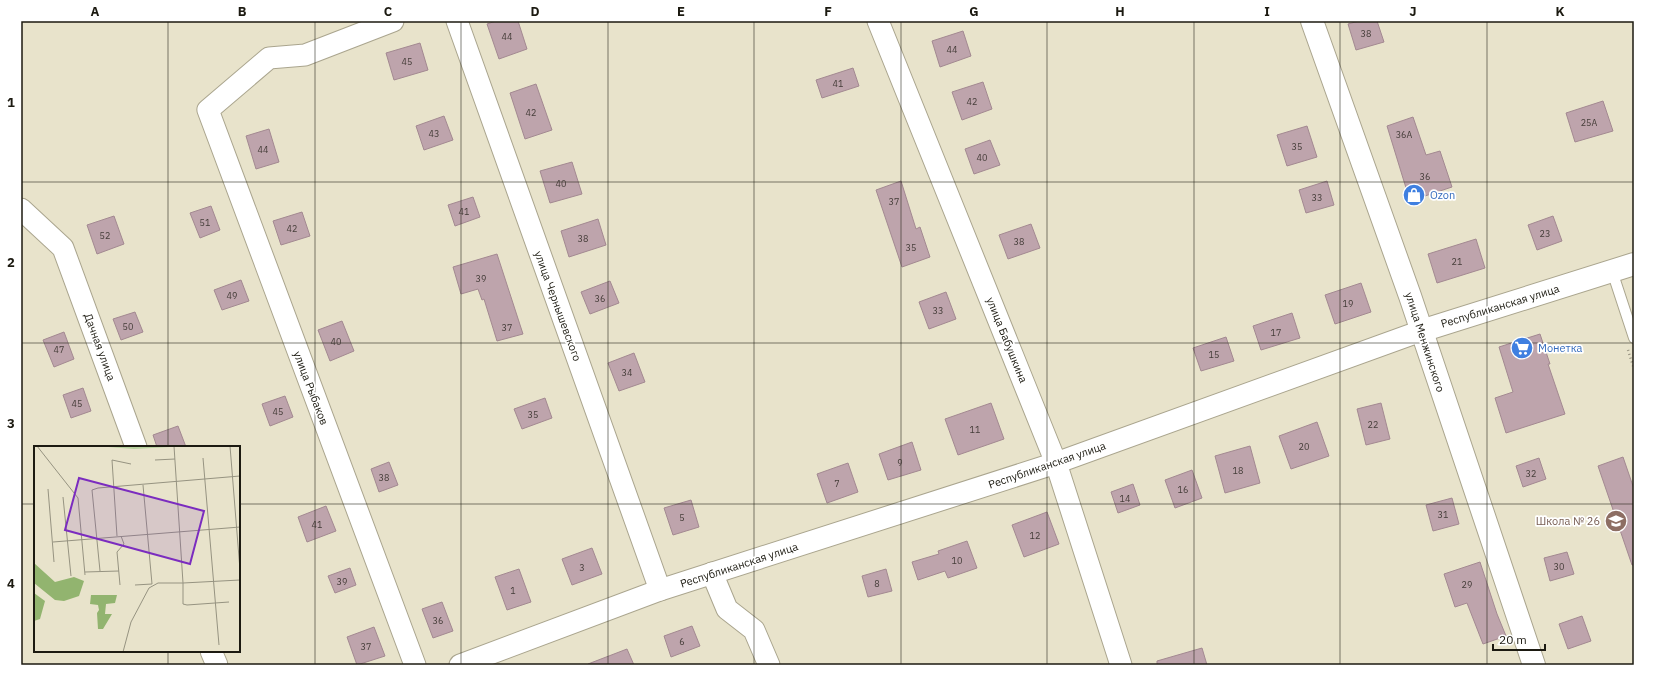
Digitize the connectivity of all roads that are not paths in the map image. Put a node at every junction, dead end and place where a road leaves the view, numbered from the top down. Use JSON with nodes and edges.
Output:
{"nodes":[{"id":1,"x":393,"y":21,"type":"edge"},
{"id":2,"x":457,"y":21,"type":"edge"},
{"id":3,"x":878,"y":21,"type":"edge"},
{"id":4,"x":1312,"y":21,"type":"edge"},
{"id":5,"x":21,"y":209,"type":"edge"},
{"id":6,"x":1634,"y":264,"type":"edge"},
{"id":7,"x":1612,"y":271,"type":"junction"},
{"id":8,"x":1421,"y":331,"type":"junction"},
{"id":9,"x":1634,"y":338,"type":"edge"},
{"id":10,"x":136,"y":446,"type":"edge"},
{"id":11,"x":1056,"y":463,"type":"junction"},
{"id":12,"x":712,"y":573,"type":"junction"},
{"id":13,"x":660,"y":590,"type":"junction"},
{"id":14,"x":211,"y":652,"type":"edge"},
{"id":15,"x":216,"y":665,"type":"edge"},
{"id":16,"x":415,"y":665,"type":"edge"},
{"id":17,"x":460,"y":665,"type":"edge"},
{"id":18,"x":769,"y":665,"type":"edge"},
{"id":19,"x":1121,"y":665,"type":"edge"},
{"id":20,"x":1534,"y":665,"type":"edge"}],
"edges":[{"from":1,"to":16,"type":"street","name":"улица Рыбаков"},
{"from":2,"to":13,"type":"street","name":"улица Чернышевского"},
{"from":3,"to":11,"type":"street","name":"улица Бабушкина"},
{"from":4,"to":8,"type":"main road","name":"улица Менжинского"},
{"from":5,"to":10,"type":"street","name":"Дачная улица"},
{"from":6,"to":7,"type":"main road","name":"Республиканская улица"},
{"from":7,"to":8,"type":"main road","name":"Республиканская улица"},
{"from":7,"to":9,"type":"lane"},
{"from":8,"to":11,"type":"street","name":"Республиканская улица"},
{"from":8,"to":20,"type":"main road","name":"улица Менжинского"},
{"from":11,"to":12,"type":"street","name":"Республиканская улица"},
{"from":11,"to":19,"type":"street","name":"улица Бабушкина"},
{"from":12,"to":13,"type":"street","name":"Республиканская улица"},
{"from":12,"to":18,"type":"street"},
{"from":13,"to":17,"type":"street","name":"Республиканская улица"},
{"from":14,"to":15,"type":"street"}]}
